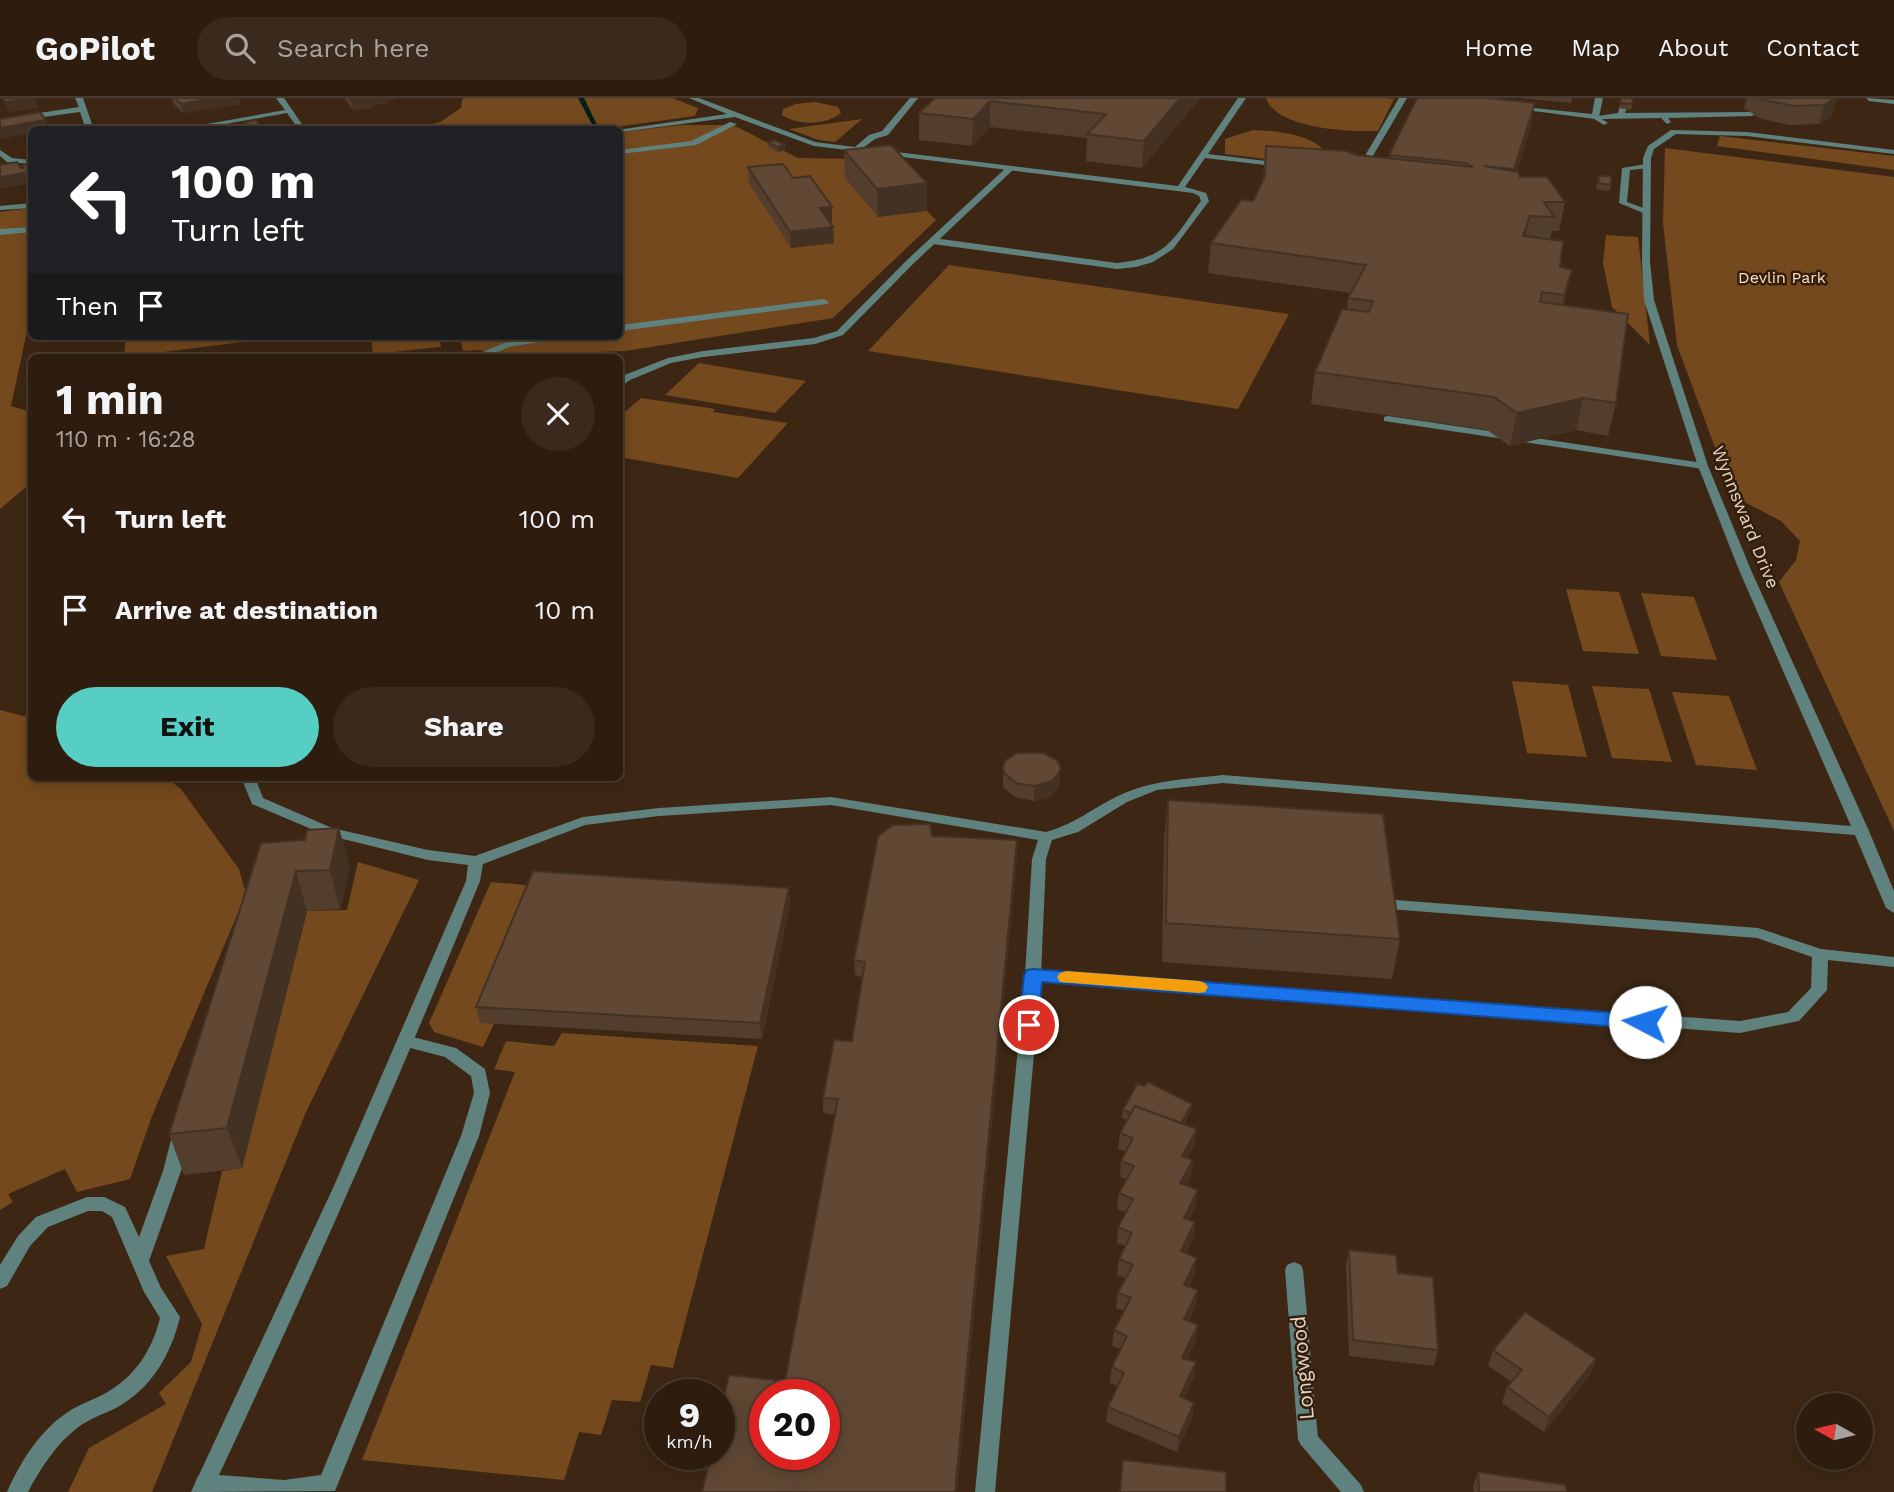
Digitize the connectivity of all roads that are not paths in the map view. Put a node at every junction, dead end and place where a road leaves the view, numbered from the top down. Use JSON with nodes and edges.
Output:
{"nodes":[{"id":1,"x":79,"y":98,"type":"edge"},
{"id":2,"x":281,"y":98,"type":"edge"},
{"id":3,"x":693,"y":98,"type":"edge"},
{"id":4,"x":914,"y":98,"type":"edge"},
{"id":5,"x":1242,"y":98,"type":"edge"},
{"id":6,"x":1403,"y":98,"type":"edge"},
{"id":7,"x":1599,"y":98,"type":"edge"},
{"id":8,"x":1626,"y":98,"type":"edge"},
{"id":9,"x":1869,"y":99,"type":"edge"},
{"id":10,"x":1894,"y":102,"type":"edge"},
{"id":11,"x":1502,"y":107,"type":"edge"},
{"id":12,"x":83,"y":109,"type":"junction"},
{"id":13,"x":289,"y":111,"type":"junction"},
{"id":14,"x":1752,"y":114,"type":"dead end"},
{"id":15,"x":736,"y":115,"type":"junction"},
{"id":16,"x":1621,"y":115,"type":"junction"},
{"id":17,"x":1663,"y":116,"type":"junction"},
{"id":18,"x":1595,"y":117,"type":"junction"},
{"id":19,"x":0,"y":121,"type":"edge"},
{"id":20,"x":1604,"y":122,"type":"dead end"},
{"id":21,"x":733,"y":124,"type":"dead end"},
{"id":22,"x":89,"y":126,"type":"edge"},
{"id":23,"x":200,"y":126,"type":"edge"},
{"id":24,"x":300,"y":126,"type":"edge"},
{"id":25,"x":623,"y":130,"type":"edge"},
{"id":26,"x":1674,"y":132,"type":"junction"},
{"id":27,"x":857,"y":149,"type":"junction"},
{"id":28,"x":0,"y":152,"type":"edge"},
{"id":29,"x":623,"y":152,"type":"edge"},
{"id":30,"x":1894,"y":152,"type":"edge"},
{"id":31,"x":1204,"y":156,"type":"junction"},
{"id":32,"x":28,"y":162,"type":"edge"},
{"id":33,"x":1294,"y":166,"type":"edge"},
{"id":34,"x":1646,"y":166,"type":"junction"},
{"id":35,"x":1011,"y":168,"type":"junction"},
{"id":36,"x":1345,"y":173,"type":"edge"},
{"id":37,"x":1180,"y":189,"type":"junction"},
{"id":38,"x":28,"y":205,"type":"edge"},
{"id":39,"x":0,"y":208,"type":"edge"},
{"id":40,"x":1646,"y":212,"type":"junction"},
{"id":41,"x":28,"y":229,"type":"edge"},
{"id":42,"x":0,"y":232,"type":"edge"},
{"id":43,"x":933,"y":241,"type":"junction"},
{"id":44,"x":824,"y":302,"type":"dead end"},
{"id":45,"x":623,"y":328,"type":"edge"},
{"id":46,"x":535,"y":340,"type":"edge"},
{"id":47,"x":484,"y":354,"type":"edge"},
{"id":48,"x":623,"y":381,"type":"edge"},
{"id":49,"x":1388,"y":419,"type":"edge"},
{"id":50,"x":1703,"y":466,"type":"junction"},
{"id":51,"x":250,"y":781,"type":"edge"},
{"id":52,"x":1862,"y":831,"type":"junction"},
{"id":53,"x":1046,"y":838,"type":"junction"},
{"id":54,"x":476,"y":861,"type":"junction"},
{"id":55,"x":1382,"y":904,"type":"edge"},
{"id":56,"x":1894,"y":908,"type":"edge"},
{"id":57,"x":1820,"y":954,"type":"junction"},
{"id":58,"x":1894,"y":962,"type":"edge"},
{"id":59,"x":1033,"y":975,"type":"junction"},
{"id":60,"x":405,"y":1041,"type":"junction"},
{"id":61,"x":186,"y":1118,"type":"edge"},
{"id":62,"x":140,"y":1260,"type":"junction"},
{"id":63,"x":1294,"y":1270,"type":"dead end"},
{"id":64,"x":0,"y":1281,"type":"edge"},
{"id":65,"x":203,"y":1488,"type":"edge"},
{"id":66,"x":17,"y":1492,"type":"edge"},
{"id":67,"x":985,"y":1492,"type":"edge"},
{"id":68,"x":1354,"y":1492,"type":"edge"}],
"edges":[{"from":1,"to":12,"type":"street"},
{"from":2,"to":13,"type":"street"},
{"from":3,"to":15,"type":"street"},
{"from":4,"to":27,"type":"street"},
{"from":5,"to":31,"type":"street"},
{"from":6,"to":36,"type":"street"},
{"from":7,"to":18,"type":"street"},
{"from":8,"to":16,"type":"street"},
{"from":9,"to":10,"type":"street"},
{"from":11,"to":18,"type":"street"},
{"from":12,"to":19,"type":"street"},
{"from":12,"to":22,"type":"street"},
{"from":13,"to":23,"type":"street"},
{"from":13,"to":24,"type":"street"},
{"from":14,"to":17,"type":"street"},
{"from":15,"to":25,"type":"street"},
{"from":15,"to":27,"type":"street"},
{"from":16,"to":17,"type":"street"},
{"from":16,"to":18,"type":"street"},
{"from":17,"to":26,"type":"street"},
{"from":18,"to":20,"type":"street"},
{"from":21,"to":29,"type":"street"},
{"from":26,"to":30,"type":"street"},
{"from":26,"to":34,"type":"street"},
{"from":27,"to":35,"type":"street"},
{"from":28,"to":32,"type":"street"},
{"from":31,"to":33,"type":"street"},
{"from":31,"to":37,"type":"street"},
{"from":34,"to":40,"type":"street","name":"Wynnsward Drive"},
{"from":34,"to":40,"type":"street"},
{"from":35,"to":37,"type":"street"},
{"from":35,"to":43,"type":"street"},
{"from":37,"to":43,"type":"street"},
{"from":38,"to":39,"type":"street"},
{"from":40,"to":50,"type":"street","name":"Wynnsward Drive"},
{"from":41,"to":42,"type":"street"},
{"from":43,"to":48,"type":"street"},
{"from":44,"to":45,"type":"street"},
{"from":46,"to":47,"type":"street"},
{"from":49,"to":50,"type":"street"},
{"from":50,"to":52,"type":"street","name":"Wynnsward Drive"},
{"from":51,"to":54,"type":"street"},
{"from":52,"to":53,"type":"street"},
{"from":52,"to":56,"type":"street","name":"Wynnsward Drive"},
{"from":53,"to":54,"type":"street"},
{"from":53,"to":59,"type":"street"},
{"from":54,"to":60,"type":"street"},
{"from":55,"to":57,"type":"street"},
{"from":57,"to":58,"type":"street"},
{"from":57,"to":59,"type":"street"},
{"from":59,"to":67,"type":"street"},
{"from":60,"to":65,"type":"street"},
{"from":60,"to":65,"type":"street"},
{"from":61,"to":62,"type":"street"},
{"from":62,"to":64,"type":"street"},
{"from":62,"to":66,"type":"street"},
{"from":63,"to":68,"type":"street","name":"Longwood"}]}
